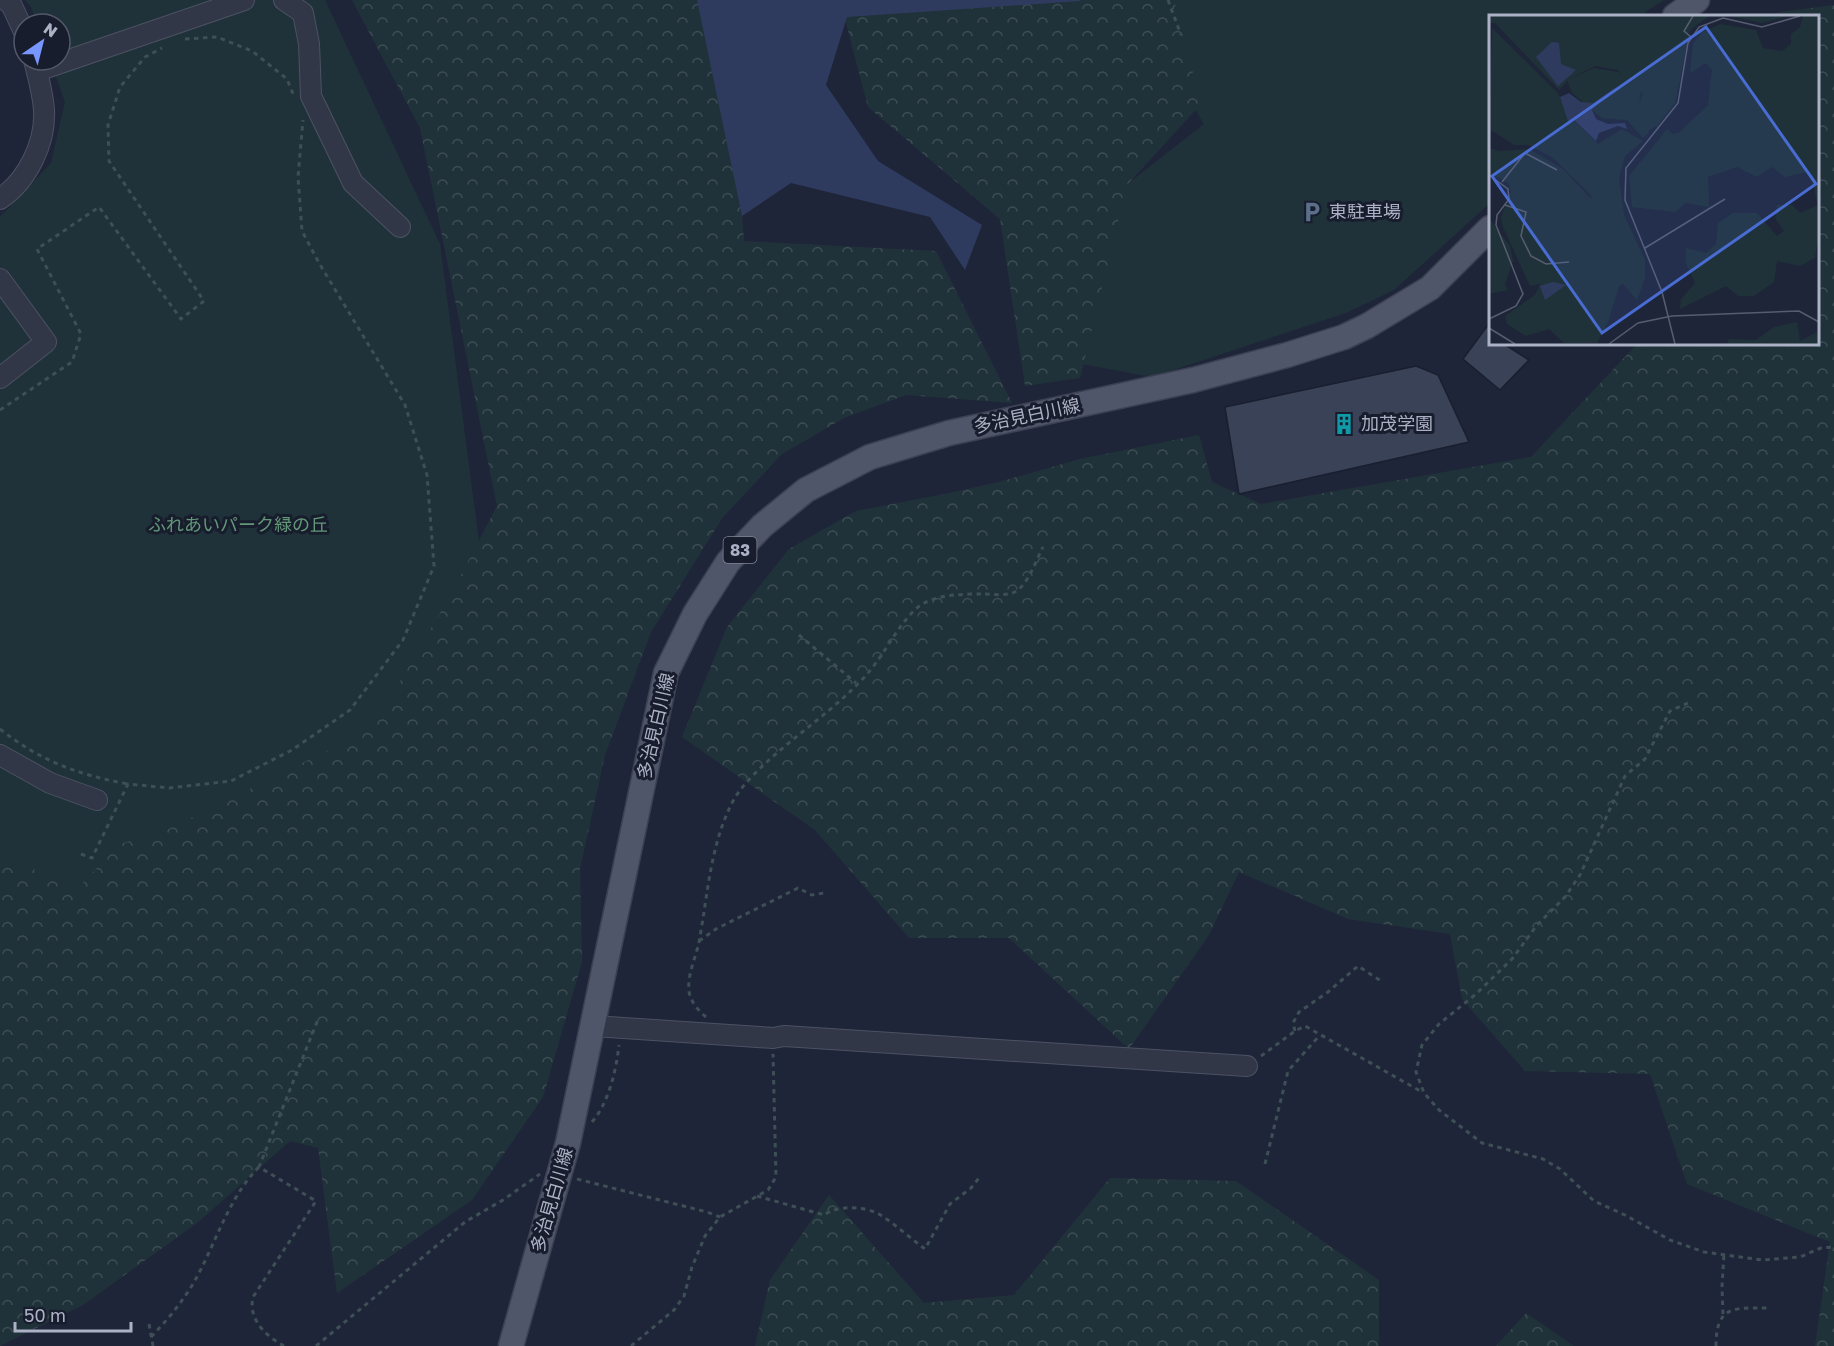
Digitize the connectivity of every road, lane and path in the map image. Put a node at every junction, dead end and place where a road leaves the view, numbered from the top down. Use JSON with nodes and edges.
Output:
{"nodes":[{"id":1,"x":6,"y":0,"type":"edge"},
{"id":2,"x":244,"y":0,"type":"edge"},
{"id":3,"x":284,"y":0,"type":"edge"},
{"id":4,"x":1168,"y":0,"type":"edge"},
{"id":5,"x":1697,"y":0,"type":"edge"},
{"id":6,"x":15,"y":12,"type":"edge"},
{"id":7,"x":1676,"y":15,"type":"edge"},
{"id":8,"x":1181,"y":35,"type":"dead end"},
{"id":9,"x":177,"y":40,"type":"dead end"},
{"id":10,"x":169,"y":44,"type":"dead end"},
{"id":11,"x":72,"y":54,"type":"edge"},
{"id":12,"x":36,"y":72,"type":"edge"},
{"id":13,"x":295,"y":101,"type":"dead end"},
{"id":14,"x":299,"y":111,"type":"dead end"},
{"id":15,"x":0,"y":199,"type":"edge"},
{"id":16,"x":400,"y":227,"type":"dead end"},
{"id":17,"x":1489,"y":230,"type":"edge"},
{"id":18,"x":0,"y":279,"type":"edge"},
{"id":19,"x":0,"y":378,"type":"edge"},
{"id":20,"x":0,"y":410,"type":"edge"},
{"id":21,"x":1043,"y":547,"type":"dead end"},
{"id":22,"x":800,"y":635,"type":"dead end"},
{"id":23,"x":856,"y":683,"type":"junction"},
{"id":24,"x":1688,"y":703,"type":"dead end"},
{"id":25,"x":0,"y":729,"type":"edge"},
{"id":26,"x":0,"y":755,"type":"edge"},
{"id":27,"x":128,"y":784,"type":"junction"},
{"id":28,"x":97,"y":800,"type":"dead end"},
{"id":29,"x":81,"y":854,"type":"dead end"},
{"id":30,"x":824,"y":893,"type":"dead end"},
{"id":31,"x":699,"y":941,"type":"junction"},
{"id":32,"x":1381,"y":981,"type":"dead end"},
{"id":33,"x":319,"y":1017,"type":"dead end"},
{"id":34,"x":594,"y":1026,"type":"junction"},
{"id":35,"x":620,"y":1028,"type":"junction"},
{"id":36,"x":1295,"y":1031,"type":"junction"},
{"id":37,"x":724,"y":1034,"type":"junction"},
{"id":38,"x":1320,"y":1035,"type":"junction"},
{"id":39,"x":773,"y":1038,"type":"junction"},
{"id":40,"x":1247,"y":1066,"type":"joint"},
{"id":41,"x":1424,"y":1093,"type":"junction"},
{"id":42,"x":568,"y":1143,"type":"junction"},
{"id":43,"x":1265,"y":1164,"type":"dead end"},
{"id":44,"x":259,"y":1167,"type":"junction"},
{"id":45,"x":560,"y":1174,"type":"junction"},
{"id":46,"x":979,"y":1178,"type":"dead end"},
{"id":47,"x":757,"y":1196,"type":"junction"},
{"id":48,"x":720,"y":1217,"type":"junction"},
{"id":49,"x":1834,"y":1247,"type":"edge"},
{"id":50,"x":1724,"y":1253,"type":"junction"},
{"id":51,"x":1768,"y":1308,"type":"dead end"},
{"id":52,"x":1724,"y":1315,"type":"junction"},
{"id":53,"x":149,"y":1324,"type":"dead end"},
{"id":54,"x":151,"y":1337,"type":"junction"},
{"id":55,"x":153,"y":1346,"type":"edge"},
{"id":56,"x":284,"y":1346,"type":"edge"},
{"id":57,"x":316,"y":1346,"type":"edge"},
{"id":58,"x":511,"y":1346,"type":"edge"},
{"id":59,"x":631,"y":1346,"type":"edge"},
{"id":60,"x":1716,"y":1346,"type":"edge"}],
"edges":[{"from":1,"to":6,"type":"street"},
{"from":2,"to":11,"type":"street"},
{"from":3,"to":16,"type":"street"},
{"from":4,"to":8,"type":"path"},
{"from":5,"to":7,"type":"main road"},
{"from":9,"to":13,"type":"path"},
{"from":10,"to":20,"type":"path"},
{"from":12,"to":15,"type":"street"},
{"from":14,"to":27,"type":"path"},
{"from":17,"to":34,"type":"main road","name":"多治見白川線","number":"83"},
{"from":18,"to":19,"type":"street"},
{"from":21,"to":23,"type":"path"},
{"from":22,"to":23,"type":"path"},
{"from":23,"to":31,"type":"path"},
{"from":24,"to":41,"type":"path"},
{"from":25,"to":27,"type":"path"},
{"from":26,"to":28,"type":"street"},
{"from":27,"to":29,"type":"path"},
{"from":30,"to":31,"type":"path"},
{"from":31,"to":37,"type":"path"},
{"from":32,"to":36,"type":"path"},
{"from":33,"to":44,"type":"path"},
{"from":34,"to":35,"type":"street"},
{"from":34,"to":42,"type":"main road","name":"多治見白川線","number":"83"},
{"from":35,"to":37,"type":"street"},
{"from":35,"to":42,"type":"path"},
{"from":36,"to":38,"type":"path"},
{"from":36,"to":40,"type":"path"},
{"from":37,"to":39,"type":"street"},
{"from":38,"to":41,"type":"path"},
{"from":38,"to":43,"type":"path"},
{"from":39,"to":40,"type":"street"},
{"from":39,"to":47,"type":"path"},
{"from":41,"to":50,"type":"path"},
{"from":42,"to":45,"type":"main road","name":"多治見白川線","number":"83"},
{"from":44,"to":54,"type":"path"},
{"from":44,"to":56,"type":"path"},
{"from":45,"to":48,"type":"path"},
{"from":45,"to":57,"type":"path"},
{"from":45,"to":58,"type":"main road","name":"多治見白川線","number":"83"},
{"from":46,"to":47,"type":"path"},
{"from":47,"to":48,"type":"path"},
{"from":48,"to":59,"type":"path"},
{"from":49,"to":50,"type":"path"},
{"from":50,"to":52,"type":"path"},
{"from":51,"to":52,"type":"path"},
{"from":52,"to":60,"type":"path"},
{"from":53,"to":54,"type":"path"},
{"from":54,"to":55,"type":"path"}]}
